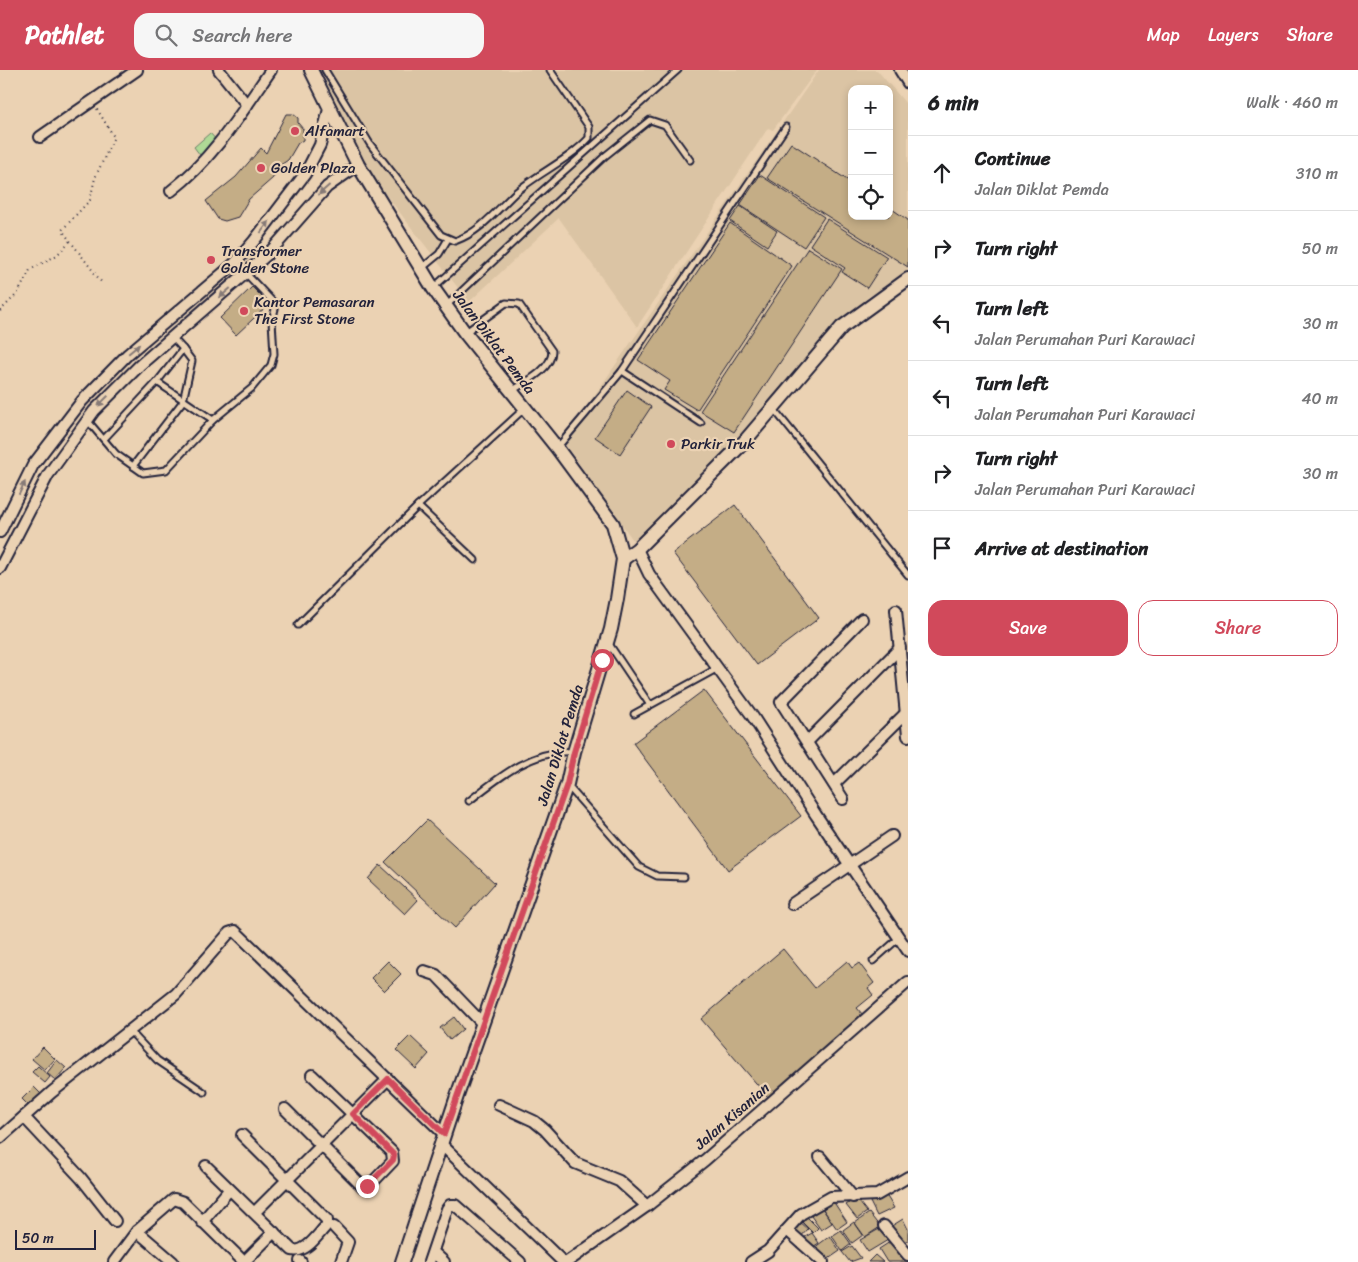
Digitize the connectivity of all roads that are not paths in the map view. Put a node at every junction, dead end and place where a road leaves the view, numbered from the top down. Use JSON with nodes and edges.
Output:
{"nodes":[{"id":1,"x":136,"y":70,"type":"edge"},
{"id":2,"x":219,"y":70,"type":"edge"},
{"id":3,"x":271,"y":70,"type":"edge"},
{"id":4,"x":310,"y":70,"type":"edge"},
{"id":5,"x":325,"y":70,"type":"edge"},
{"id":6,"x":550,"y":70,"type":"edge"},
{"id":7,"x":678,"y":70,"type":"edge"},
{"id":8,"x":900,"y":70,"type":"edge"},
{"id":9,"x":908,"y":83,"type":"edge"},
{"id":10,"x":247,"y":105,"type":"junction"},
{"id":11,"x":328,"y":109,"type":"junction"},
{"id":12,"x":786,"y":127,"type":"dead end"},
{"id":13,"x":40,"y":137,"type":"dead end"},
{"id":14,"x":690,"y":160,"type":"dead end"},
{"id":15,"x":358,"y":164,"type":"junction"},
{"id":16,"x":171,"y":191,"type":"dead end"},
{"id":17,"x":448,"y":239,"type":"junction"},
{"id":18,"x":235,"y":262,"type":"junction"},
{"id":19,"x":422,"y":269,"type":"junction"},
{"id":20,"x":247,"y":274,"type":"junction"},
{"id":21,"x":908,"y":280,"type":"edge"},
{"id":22,"x":433,"y":288,"type":"junction"},
{"id":23,"x":446,"y":306,"type":"junction"},
{"id":24,"x":465,"y":333,"type":"junction"},
{"id":25,"x":173,"y":338,"type":"junction"},
{"id":26,"x":183,"y":348,"type":"junction"},
{"id":27,"x":622,"y":371,"type":"junction"},
{"id":28,"x":157,"y":382,"type":"junction"},
{"id":29,"x":510,"y":392,"type":"junction"},
{"id":30,"x":183,"y":401,"type":"junction"},
{"id":31,"x":524,"y":408,"type":"junction"},
{"id":32,"x":773,"y":408,"type":"junction"},
{"id":33,"x":87,"y":420,"type":"junction"},
{"id":34,"x":213,"y":420,"type":"junction"},
{"id":35,"x":701,"y":423,"type":"dead end"},
{"id":36,"x":104,"y":439,"type":"junction"},
{"id":37,"x":557,"y":448,"type":"junction"},
{"id":38,"x":133,"y":466,"type":"junction"},
{"id":39,"x":418,"y":506,"type":"junction"},
{"id":40,"x":0,"y":532,"type":"edge"},
{"id":41,"x":637,"y":550,"type":"junction"},
{"id":42,"x":623,"y":559,"type":"junction"},
{"id":43,"x":475,"y":560,"type":"dead end"},
{"id":44,"x":0,"y":568,"type":"edge"},
{"id":45,"x":908,"y":575,"type":"edge"},
{"id":46,"x":896,"y":610,"type":"dead end"},
{"id":47,"x":862,"y":619,"type":"dead end"},
{"id":48,"x":298,"y":626,"type":"dead end"},
{"id":49,"x":608,"y":642,"type":"junction"},
{"id":50,"x":900,"y":648,"type":"junction"},
{"id":51,"x":718,"y":668,"type":"junction"},
{"id":52,"x":906,"y":693,"type":"edge"},
{"id":53,"x":650,"y":705,"type":"junction"},
{"id":54,"x":906,"y":713,"type":"junction"},
{"id":55,"x":634,"y":714,"type":"dead end"},
{"id":56,"x":908,"y":736,"type":"edge"},
{"id":57,"x":807,"y":742,"type":"junction"},
{"id":58,"x":574,"y":752,"type":"junction"},
{"id":59,"x":567,"y":784,"type":"junction"},
{"id":60,"x":834,"y":784,"type":"junction"},
{"id":61,"x":843,"y":799,"type":"dead end"},
{"id":62,"x":469,"y":800,"type":"dead end"},
{"id":63,"x":892,"y":836,"type":"dead end"},
{"id":64,"x":849,"y":864,"type":"junction"},
{"id":65,"x":684,"y":877,"type":"dead end"},
{"id":66,"x":792,"y":904,"type":"dead end"},
{"id":67,"x":899,"y":937,"type":"junction"},
{"id":68,"x":908,"y":951,"type":"edge"},
{"id":69,"x":873,"y":961,"type":"dead end"},
{"id":70,"x":424,"y":971,"type":"dead end"},
{"id":71,"x":908,"y":982,"type":"edge"},
{"id":72,"x":482,"y":1023,"type":"junction"},
{"id":73,"x":129,"y":1030,"type":"junction"},
{"id":74,"x":312,"y":1075,"type":"dead end"},
{"id":75,"x":386,"y":1081,"type":"junction"},
{"id":76,"x":204,"y":1092,"type":"dead end"},
{"id":77,"x":498,"y":1104,"type":"dead end"},
{"id":78,"x":284,"y":1108,"type":"dead end"},
{"id":79,"x":353,"y":1114,"type":"junction"},
{"id":80,"x":24,"y":1117,"type":"junction"},
{"id":81,"x":242,"y":1135,"type":"dead end"},
{"id":82,"x":0,"y":1138,"type":"edge"},
{"id":83,"x":442,"y":1139,"type":"junction"},
{"id":84,"x":321,"y":1145,"type":"junction"},
{"id":85,"x":820,"y":1157,"type":"dead end"},
{"id":86,"x":206,"y":1166,"type":"dead end"},
{"id":87,"x":908,"y":1176,"type":"edge"},
{"id":88,"x":286,"y":1181,"type":"junction"},
{"id":89,"x":229,"y":1190,"type":"junction"},
{"id":90,"x":853,"y":1197,"type":"junction"},
{"id":91,"x":647,"y":1206,"type":"junction"},
{"id":92,"x":255,"y":1212,"type":"junction"},
{"id":93,"x":115,"y":1221,"type":"dead end"},
{"id":94,"x":202,"y":1222,"type":"junction"},
{"id":95,"x":884,"y":1226,"type":"dead end"},
{"id":96,"x":334,"y":1227,"type":"dead end"},
{"id":97,"x":787,"y":1230,"type":"junction"},
{"id":98,"x":138,"y":1231,"type":"junction"},
{"id":99,"x":274,"y":1232,"type":"junction"},
{"id":100,"x":908,"y":1255,"type":"edge"},
{"id":101,"x":431,"y":1257,"type":"edge"},
{"id":102,"x":114,"y":1262,"type":"edge"},
{"id":103,"x":173,"y":1262,"type":"edge"},
{"id":104,"x":244,"y":1262,"type":"edge"},
{"id":105,"x":342,"y":1262,"type":"edge"},
{"id":106,"x":402,"y":1262,"type":"edge"},
{"id":107,"x":444,"y":1262,"type":"edge"},
{"id":108,"x":520,"y":1262,"type":"edge"},
{"id":109,"x":565,"y":1262,"type":"edge"},
{"id":110,"x":750,"y":1262,"type":"edge"},
{"id":111,"x":823,"y":1262,"type":"edge"}],
"edges":[{"from":1,"to":13,"type":"street"},
{"from":2,"to":10,"type":"street"},
{"from":3,"to":10,"type":"street"},
{"from":4,"to":11,"type":"street","name":"Jalan Diklat Pemda"},
{"from":5,"to":17,"type":"lane"},
{"from":6,"to":17,"type":"lane"},
{"from":7,"to":22,"type":"lane"},
{"from":8,"to":9,"type":"street"},
{"from":10,"to":16,"type":"street"},
{"from":11,"to":15,"type":"street","name":"Jalan Diklat Pemda"},
{"from":18,"to":11,"type":"street","one_way":true},
{"from":12,"to":27,"type":"lane"},
{"from":14,"to":23,"type":"lane"},
{"from":15,"to":19,"type":"street","name":"Jalan Diklat Pemda"},
{"from":15,"to":20,"type":"street","one_way":true},
{"from":17,"to":19,"type":"lane"},
{"from":18,"to":20,"type":"lane"},
{"from":40,"to":18,"type":"street","one_way":true},
{"from":19,"to":22,"type":"street","name":"Jalan Diklat Pemda"},
{"from":20,"to":25,"type":"street","one_way":true},
{"from":20,"to":34,"type":"lane"},
{"from":21,"to":32,"type":"street"},
{"from":22,"to":23,"type":"street","name":"Jalan Diklat Pemda"},
{"from":23,"to":24,"type":"street","name":"Jalan Diklat Pemda"},
{"from":24,"to":29,"type":"street","name":"Jalan Diklat Pemda"},
{"from":24,"to":29,"type":"lane"},
{"from":25,"to":26,"type":"lane"},
{"from":25,"to":33,"type":"street","one_way":true},
{"from":26,"to":28,"type":"lane"},
{"from":26,"to":30,"type":"lane"},
{"from":27,"to":35,"type":"lane"},
{"from":27,"to":37,"type":"lane"},
{"from":28,"to":30,"type":"lane"},
{"from":28,"to":36,"type":"lane"},
{"from":29,"to":31,"type":"street","name":"Jalan Diklat Pemda"},
{"from":30,"to":34,"type":"lane"},
{"from":30,"to":38,"type":"lane"},
{"from":31,"to":37,"type":"street","name":"Jalan Diklat Pemda"},
{"from":31,"to":39,"type":"lane"},
{"from":32,"to":41,"type":"street"},
{"from":32,"to":45,"type":"lane"},
{"from":33,"to":36,"type":"lane"},
{"from":33,"to":44,"type":"street"},
{"from":34,"to":38,"type":"lane"},
{"from":36,"to":38,"type":"lane"},
{"from":37,"to":42,"type":"street","name":"Jalan Diklat Pemda"},
{"from":39,"to":43,"type":"lane"},
{"from":39,"to":48,"type":"lane"},
{"from":41,"to":42,"type":"street"},
{"from":41,"to":51,"type":"street"},
{"from":42,"to":49,"type":"street","name":"Jalan Diklat Pemda"},
{"from":46,"to":50,"type":"street"},
{"from":47,"to":57,"type":"street"},
{"from":49,"to":53,"type":"lane"},
{"from":49,"to":58,"type":"street","name":"Jalan Diklat Pemda"},
{"from":50,"to":52,"type":"street"},
{"from":50,"to":57,"type":"street"},
{"from":51,"to":53,"type":"lane"},
{"from":51,"to":64,"type":"street"},
{"from":52,"to":54,"type":"street"},
{"from":53,"to":55,"type":"lane"},
{"from":54,"to":56,"type":"street"},
{"from":54,"to":60,"type":"street"},
{"from":57,"to":60,"type":"street"},
{"from":58,"to":59,"type":"street","name":"Jalan Diklat Pemda"},
{"from":58,"to":62,"type":"lane"},
{"from":59,"to":65,"type":"lane"},
{"from":59,"to":72,"type":"street","name":"Jalan Diklat Pemda"},
{"from":60,"to":61,"type":"street"},
{"from":63,"to":64,"type":"street"},
{"from":64,"to":66,"type":"street"},
{"from":64,"to":67,"type":"street"},
{"from":67,"to":68,"type":"street"},
{"from":67,"to":69,"type":"lane"},
{"from":70,"to":72,"type":"street"},
{"from":71,"to":91,"type":"street","name":"Jalan Kisanian"},
{"from":72,"to":83,"type":"street","name":"Jalan Diklat Pemda"},
{"from":73,"to":75,"type":"street"},
{"from":73,"to":76,"type":"lane"},
{"from":73,"to":80,"type":"street"},
{"from":74,"to":79,"type":"street"},
{"from":75,"to":79,"type":"street"},
{"from":75,"to":83,"type":"street"},
{"from":77,"to":91,"type":"street"},
{"from":78,"to":84,"type":"street"},
{"from":79,"to":84,"type":"street"},
{"from":79,"to":84,"type":"street"},
{"from":80,"to":82,"type":"street"},
{"from":80,"to":93,"type":"street"},
{"from":81,"to":88,"type":"street"},
{"from":83,"to":106,"type":"street","name":"Jalan Diklat Pemda"},
{"from":83,"to":109,"type":"street"},
{"from":84,"to":88,"type":"street"},
{"from":85,"to":90,"type":"street"},
{"from":86,"to":89,"type":"street"},
{"from":87,"to":90,"type":"street"},
{"from":88,"to":92,"type":"street"},
{"from":88,"to":99,"type":"street"},
{"from":89,"to":92,"type":"street"},
{"from":89,"to":94,"type":"street"},
{"from":90,"to":97,"type":"street"},
{"from":91,"to":109,"type":"street","name":"Jalan Kisanian"},
{"from":92,"to":99,"type":"street"},
{"from":94,"to":98,"type":"street"},
{"from":94,"to":104,"type":"street"},
{"from":95,"to":100,"type":"street"},
{"from":96,"to":105,"type":"street"},
{"from":97,"to":110,"type":"street"},
{"from":97,"to":111,"type":"street"},
{"from":98,"to":102,"type":"street"},
{"from":98,"to":103,"type":"street"},
{"from":99,"to":104,"type":"street"},
{"from":101,"to":107,"type":"street"},
{"from":101,"to":108,"type":"street"}]}
